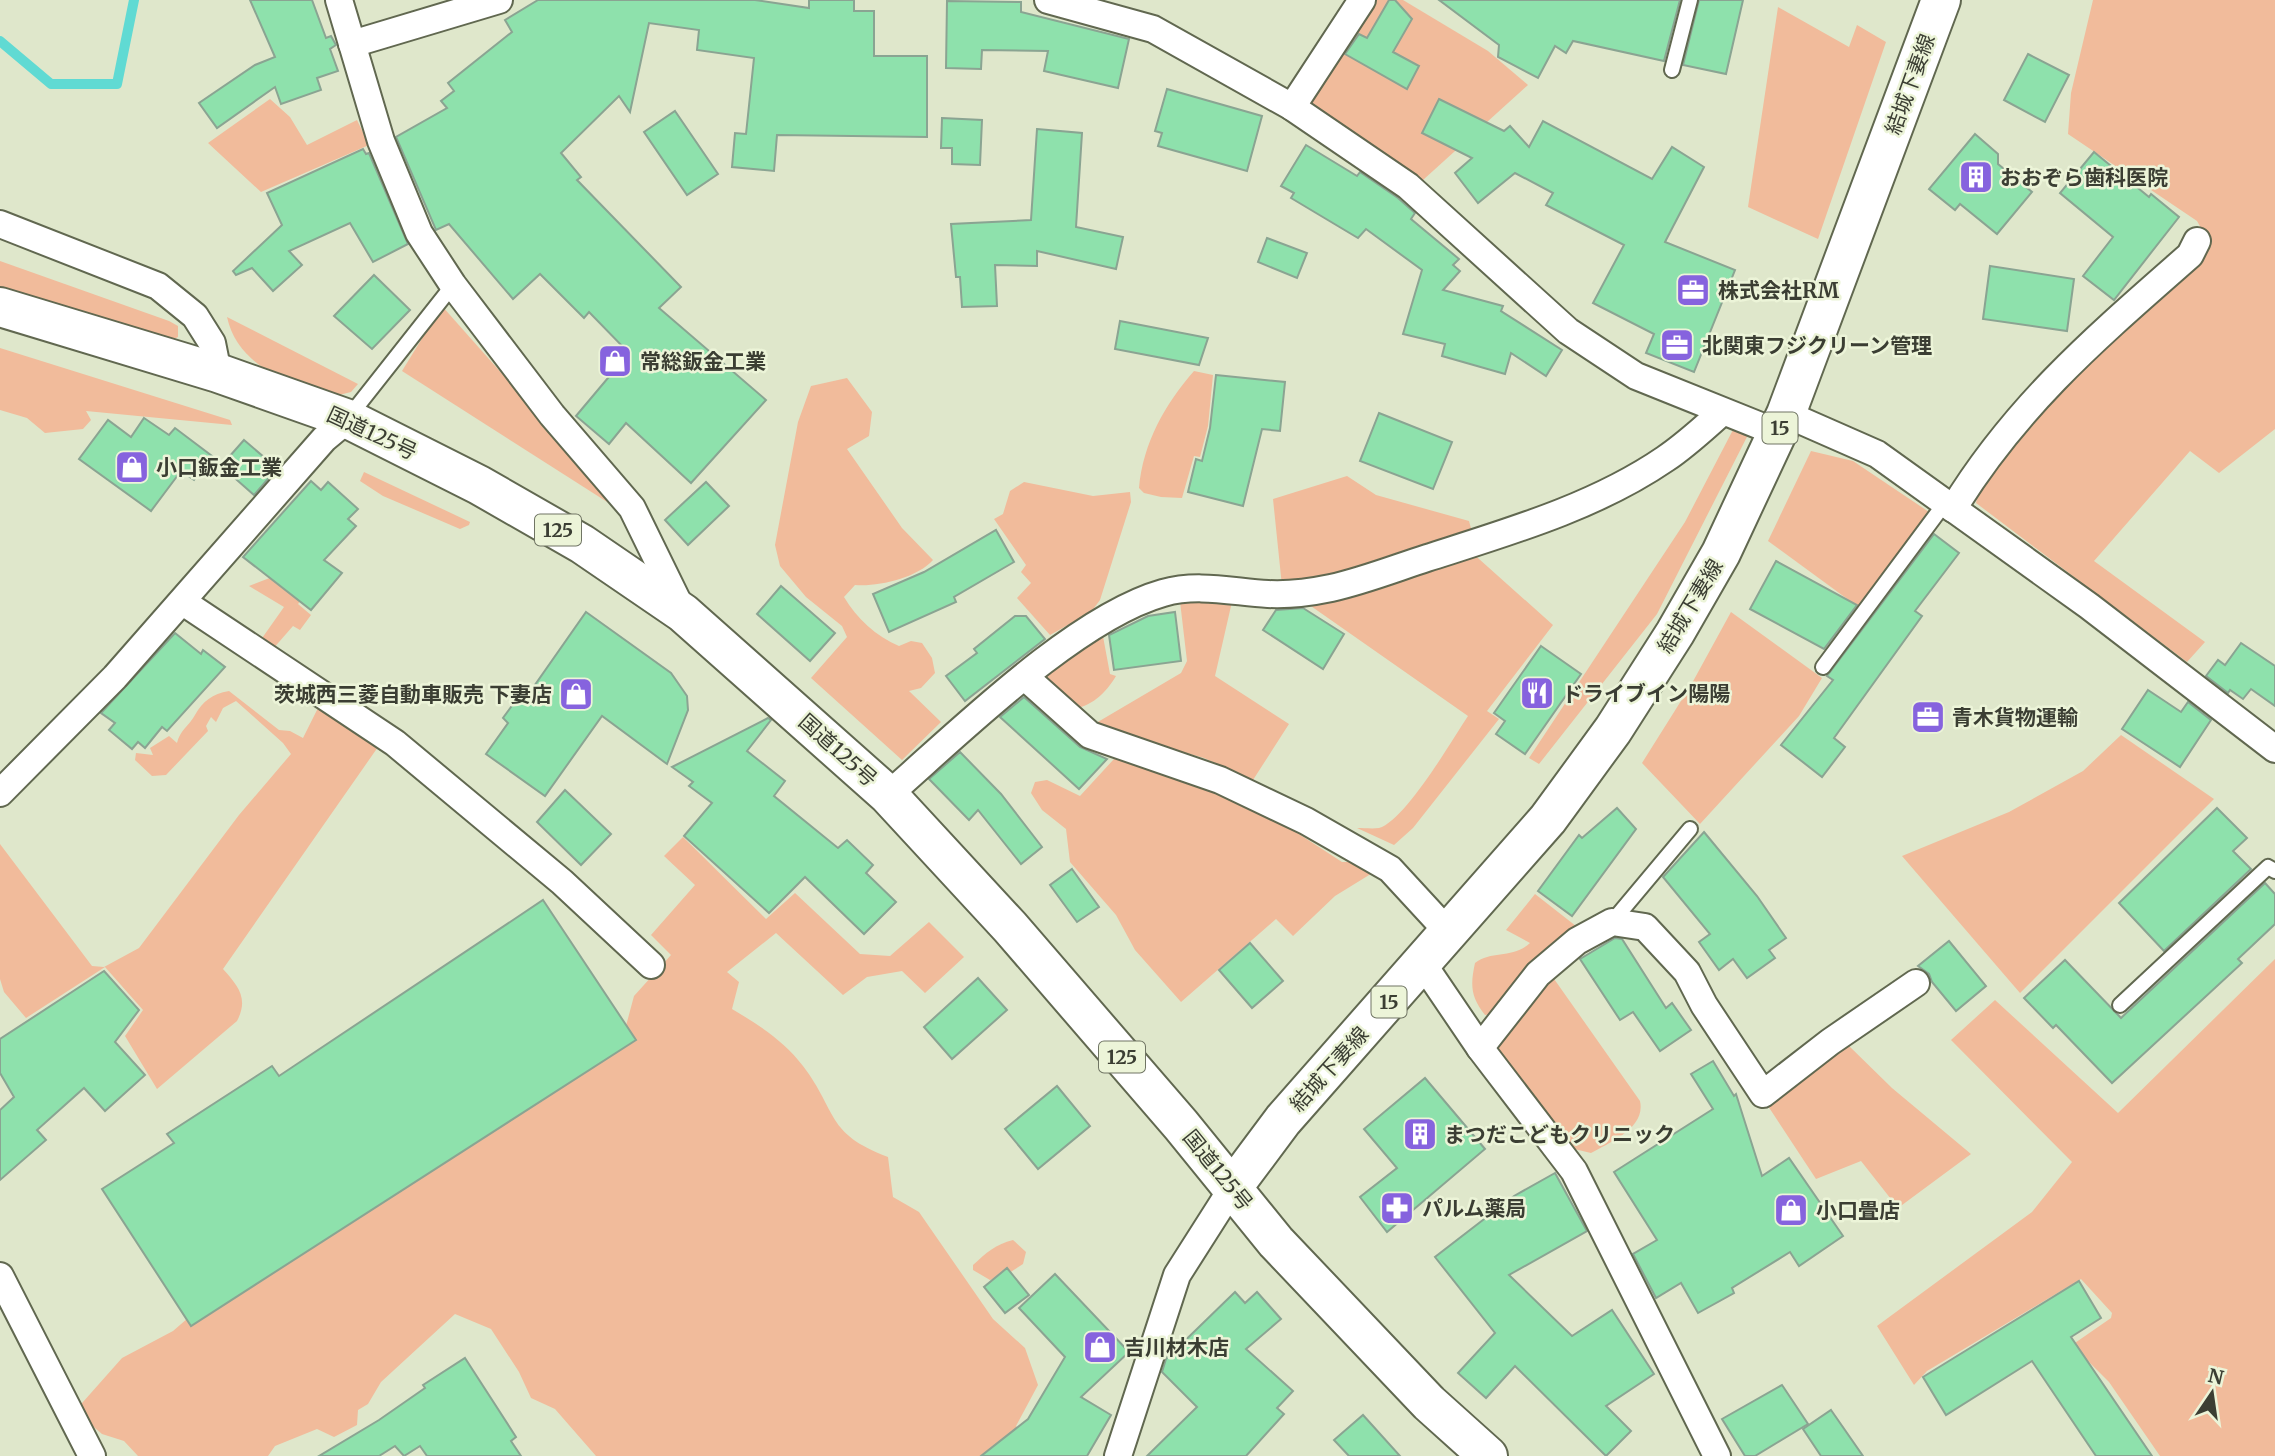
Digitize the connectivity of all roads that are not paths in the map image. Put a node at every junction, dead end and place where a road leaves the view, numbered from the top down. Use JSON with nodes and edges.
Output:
{"nodes":[{"id":1,"x":339,"y":0,"type":"edge"},
{"id":2,"x":499,"y":0,"type":"edge"},
{"id":3,"x":1048,"y":0,"type":"edge"},
{"id":4,"x":1362,"y":0,"type":"edge"},
{"id":5,"x":1690,"y":0,"type":"edge"},
{"id":6,"x":1941,"y":0,"type":"edge"},
{"id":7,"x":352,"y":44,"type":"junction"},
{"id":8,"x":1672,"y":70,"type":"dead end"},
{"id":9,"x":1292,"y":107,"type":"junction"},
{"id":10,"x":0,"y":224,"type":"edge"},
{"id":11,"x":2197,"y":241,"type":"dead end"},
{"id":12,"x":453,"y":285,"type":"junction"},
{"id":13,"x":0,"y":307,"type":"edge"},
{"id":14,"x":219,"y":373,"type":"junction"},
{"id":15,"x":1722,"y":412,"type":"junction"},
{"id":16,"x":348,"y":419,"type":"junction"},
{"id":17,"x":1782,"y":423,"type":"junction"},
{"id":18,"x":1949,"y":506,"type":"junction"},
{"id":19,"x":183,"y":602,"type":"junction"},
{"id":20,"x":683,"y":613,"type":"junction"},
{"id":21,"x":1823,"y":667,"type":"dead end"},
{"id":22,"x":1025,"y":677,"type":"junction"},
{"id":23,"x":2275,"y":749,"type":"edge"},
{"id":24,"x":0,"y":793,"type":"edge"},
{"id":25,"x":888,"y":795,"type":"junction"},
{"id":26,"x":1690,"y":829,"type":"dead end"},
{"id":27,"x":2275,"y":871,"type":"edge"},
{"id":28,"x":1612,"y":922,"type":"junction"},
{"id":29,"x":1449,"y":933,"type":"junction"},
{"id":30,"x":1423,"y":964,"type":"junction"},
{"id":31,"x":651,"y":965,"type":"dead end"},
{"id":32,"x":1916,"y":983,"type":"dead end"},
{"id":33,"x":2120,"y":1005,"type":"dead end"},
{"id":34,"x":1480,"y":1048,"type":"junction"},
{"id":35,"x":1233,"y":1187,"type":"junction"},
{"id":36,"x":0,"y":1276,"type":"edge"},
{"id":37,"x":92,"y":1456,"type":"edge"},
{"id":38,"x":1118,"y":1456,"type":"edge"},
{"id":39,"x":1488,"y":1456,"type":"edge"},
{"id":40,"x":1717,"y":1456,"type":"edge"}],
"edges":[{"from":1,"to":7,"type":"street"},
{"from":2,"to":7,"type":"street"},
{"from":3,"to":9,"type":"street"},
{"from":4,"to":9,"type":"street"},
{"from":5,"to":8,"type":"lane"},
{"from":6,"to":17,"type":"main road","name":"結城下妻線","number":"15"},
{"from":7,"to":12,"type":"street"},
{"from":9,"to":15,"type":"street"},
{"from":10,"to":14,"type":"street"},
{"from":11,"to":18,"type":"street"},
{"from":12,"to":16,"type":"lane"},
{"from":12,"to":20,"type":"street"},
{"from":13,"to":14,"type":"main road","name":"国道125号","number":"125"},
{"from":14,"to":16,"type":"main road","name":"国道125号","number":"125"},
{"from":15,"to":17,"type":"street"},
{"from":15,"to":22,"type":"street"},
{"from":16,"to":19,"type":"street"},
{"from":16,"to":20,"type":"main road","name":"国道125号","number":"125"},
{"from":17,"to":18,"type":"street"},
{"from":17,"to":29,"type":"main road","name":"結城下妻線","number":"15"},
{"from":18,"to":21,"type":"lane"},
{"from":18,"to":23,"type":"street"},
{"from":19,"to":24,"type":"street"},
{"from":19,"to":31,"type":"street"},
{"from":20,"to":25,"type":"main road","name":"国道125号","number":"125"},
{"from":22,"to":25,"type":"street"},
{"from":22,"to":29,"type":"street"},
{"from":25,"to":35,"type":"main road","name":"国道125号","number":"125"},
{"from":26,"to":28,"type":"lane"},
{"from":27,"to":33,"type":"lane"},
{"from":28,"to":32,"type":"street"},
{"from":28,"to":34,"type":"street"},
{"from":29,"to":30,"type":"main road","name":"結城下妻線","number":"15"},
{"from":30,"to":34,"type":"street"},
{"from":30,"to":35,"type":"main road","name":"結城下妻線","number":"15"},
{"from":34,"to":40,"type":"street"},
{"from":35,"to":38,"type":"street"},
{"from":35,"to":39,"type":"main road","name":"国道125号","number":"125"},
{"from":36,"to":37,"type":"street"}]}
